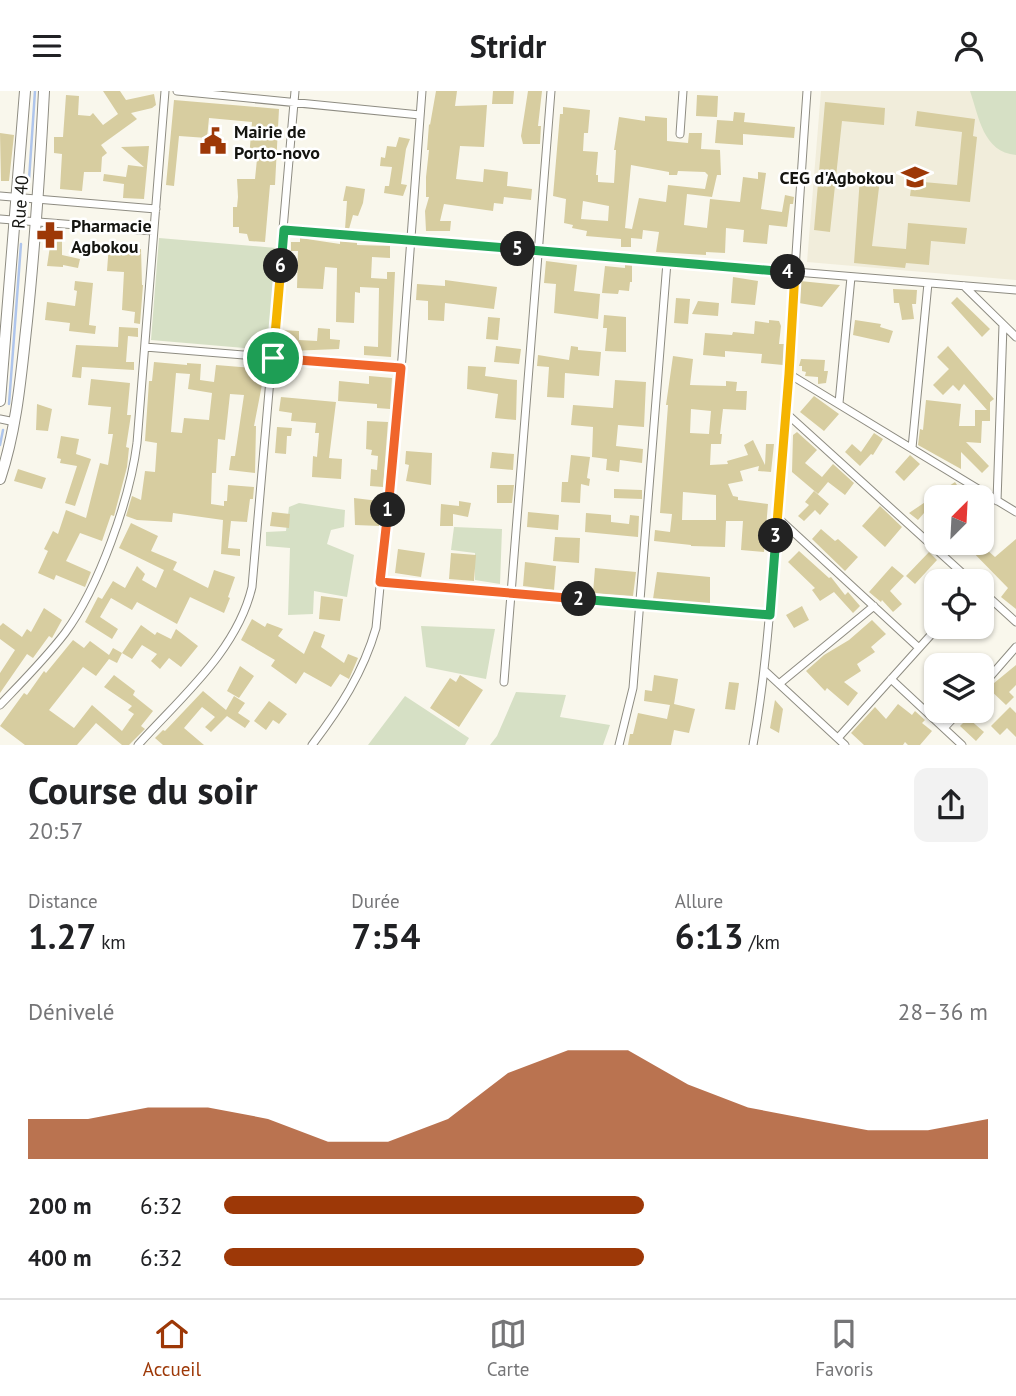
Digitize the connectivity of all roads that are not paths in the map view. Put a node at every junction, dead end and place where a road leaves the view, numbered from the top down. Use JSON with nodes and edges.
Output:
{"nodes":[{"id":1,"x":25,"y":91,"type":"edge"},
{"id":2,"x":44,"y":91,"type":"edge"},
{"id":3,"x":165,"y":91,"type":"edge"},
{"id":4,"x":177,"y":91,"type":"edge"},
{"id":5,"x":295,"y":91,"type":"edge"},
{"id":6,"x":422,"y":91,"type":"edge"},
{"id":7,"x":551,"y":91,"type":"edge"},
{"id":8,"x":683,"y":91,"type":"edge"},
{"id":9,"x":807,"y":91,"type":"edge"},
{"id":10,"x":294,"y":103,"type":"junction"},
{"id":11,"x":420,"y":115,"type":"junction"},
{"id":12,"x":680,"y":134,"type":"dead end"},
{"id":13,"x":0,"y":196,"type":"edge"},
{"id":14,"x":18,"y":198,"type":"junction"},
{"id":15,"x":38,"y":199,"type":"junction"},
{"id":16,"x":156,"y":209,"type":"junction"},
{"id":17,"x":0,"y":219,"type":"edge"},
{"id":18,"x":16,"y":220,"type":"junction"},
{"id":19,"x":37,"y":222,"type":"junction"},
{"id":20,"x":284,"y":230,"type":"junction"},
{"id":21,"x":153,"y":231,"type":"junction"},
{"id":22,"x":412,"y":240,"type":"junction"},
{"id":23,"x":538,"y":251,"type":"junction"},
{"id":24,"x":667,"y":262,"type":"junction"},
{"id":25,"x":795,"y":272,"type":"junction"},
{"id":26,"x":851,"y":277,"type":"junction"},
{"id":27,"x":928,"y":283,"type":"junction"},
{"id":28,"x":963,"y":286,"type":"junction"},
{"id":29,"x":1016,"y":290,"type":"edge"},
{"id":30,"x":1003,"y":325,"type":"junction"},
{"id":31,"x":1016,"y":337,"type":"edge"},
{"id":32,"x":145,"y":347,"type":"junction"},
{"id":33,"x":273,"y":358,"type":"junction"},
{"id":34,"x":401,"y":368,"type":"junction"},
{"id":35,"x":789,"y":374,"type":"junction"},
{"id":36,"x":0,"y":401,"type":"edge"},
{"id":37,"x":839,"y":403,"type":"junction"},
{"id":38,"x":786,"y":413,"type":"junction"},
{"id":39,"x":0,"y":419,"type":"edge"},
{"id":40,"x":15,"y":422,"type":"junction"},
{"id":41,"x":912,"y":448,"type":"junction"},
{"id":42,"x":0,"y":479,"type":"edge"},
{"id":43,"x":997,"y":501,"type":"junction"},
{"id":44,"x":1016,"y":512,"type":"edge"},
{"id":45,"x":777,"y":517,"type":"junction"},
{"id":46,"x":958,"y":569,"type":"edge"},
{"id":47,"x":380,"y":582,"type":"junction"},
{"id":48,"x":511,"y":593,"type":"junction"},
{"id":49,"x":994,"y":602,"type":"edge"},
{"id":50,"x":641,"y":604,"type":"junction"},
{"id":51,"x":874,"y":606,"type":"junction"},
{"id":52,"x":770,"y":615,"type":"junction"},
{"id":53,"x":1016,"y":622,"type":"edge"},
{"id":54,"x":927,"y":639,"type":"edge"},
{"id":55,"x":1016,"y":647,"type":"edge"},
{"id":56,"x":919,"y":648,"type":"junction"},
{"id":57,"x":765,"y":671,"type":"junction"},
{"id":58,"x":994,"y":672,"type":"edge"},
{"id":59,"x":891,"y":679,"type":"junction"},
{"id":60,"x":504,"y":682,"type":"dead end"},
{"id":61,"x":779,"y":684,"type":"junction"},
{"id":62,"x":0,"y":705,"type":"edge"},
{"id":63,"x":949,"y":723,"type":"edge"},
{"id":64,"x":944,"y":728,"type":"junction"},
{"id":65,"x":838,"y":738,"type":"junction"},
{"id":66,"x":138,"y":745,"type":"edge"},
{"id":67,"x":312,"y":745,"type":"edge"},
{"id":68,"x":619,"y":745,"type":"edge"},
{"id":69,"x":753,"y":745,"type":"edge"},
{"id":70,"x":845,"y":745,"type":"edge"},
{"id":71,"x":962,"y":745,"type":"edge"}],
"edges":[{"from":1,"to":14,"type":"main road","name":"Rue 40"},
{"from":2,"to":15,"type":"main road","name":"Rue 40"},
{"from":3,"to":16,"type":"street"},
{"from":4,"to":10,"type":"street"},
{"from":5,"to":10,"type":"street"},
{"from":6,"to":11,"type":"street"},
{"from":7,"to":23,"type":"street"},
{"from":8,"to":12,"type":"street"},
{"from":9,"to":25,"type":"street"},
{"from":10,"to":11,"type":"street"},
{"from":10,"to":20,"type":"street"},
{"from":11,"to":22,"type":"street"},
{"from":13,"to":14,"type":"street"},
{"from":14,"to":15,"type":"street"},
{"from":14,"to":18,"type":"main road","name":"Rue 40"},
{"from":15,"to":16,"type":"street"},
{"from":15,"to":19,"type":"main road","name":"Rue 40"},
{"from":16,"to":21,"type":"street"},
{"from":17,"to":18,"type":"street"},
{"from":18,"to":19,"type":"street"},
{"from":18,"to":36,"type":"main road","name":"Rue 40"},
{"from":19,"to":21,"type":"street"},
{"from":19,"to":40,"type":"main road","name":"Rue 40"},
{"from":20,"to":22,"type":"street"},
{"from":20,"to":33,"type":"street"},
{"from":21,"to":32,"type":"street"},
{"from":22,"to":23,"type":"street"},
{"from":22,"to":34,"type":"street"},
{"from":23,"to":24,"type":"street"},
{"from":23,"to":48,"type":"street"},
{"from":24,"to":25,"type":"street"},
{"from":24,"to":50,"type":"street"},
{"from":25,"to":26,"type":"street"},
{"from":25,"to":35,"type":"street"},
{"from":26,"to":27,"type":"street"},
{"from":26,"to":37,"type":"street"},
{"from":27,"to":28,"type":"street"},
{"from":27,"to":41,"type":"street"},
{"from":28,"to":29,"type":"street"},
{"from":28,"to":30,"type":"street"},
{"from":30,"to":31,"type":"street"},
{"from":30,"to":43,"type":"street"},
{"from":32,"to":33,"type":"street"},
{"from":32,"to":62,"type":"street"},
{"from":33,"to":34,"type":"street"},
{"from":33,"to":66,"type":"street"},
{"from":34,"to":47,"type":"street"},
{"from":35,"to":37,"type":"street"},
{"from":35,"to":38,"type":"street"},
{"from":37,"to":41,"type":"street"},
{"from":38,"to":45,"type":"street"},
{"from":38,"to":46,"type":"street"},
{"from":39,"to":40,"type":"street"},
{"from":40,"to":42,"type":"main road","name":"Rue 40"},
{"from":41,"to":43,"type":"street"},
{"from":43,"to":44,"type":"street"},
{"from":45,"to":51,"type":"street"},
{"from":45,"to":52,"type":"street"},
{"from":47,"to":48,"type":"street"},
{"from":47,"to":67,"type":"street"},
{"from":48,"to":50,"type":"street"},
{"from":48,"to":60,"type":"street"},
{"from":49,"to":53,"type":"street"},
{"from":50,"to":52,"type":"street"},
{"from":50,"to":68,"type":"street"},
{"from":51,"to":56,"type":"street"},
{"from":51,"to":61,"type":"street"},
{"from":52,"to":57,"type":"street"},
{"from":54,"to":56,"type":"street"},
{"from":55,"to":58,"type":"street"},
{"from":56,"to":59,"type":"street"},
{"from":57,"to":61,"type":"street"},
{"from":57,"to":69,"type":"street"},
{"from":59,"to":64,"type":"street"},
{"from":59,"to":65,"type":"street"},
{"from":61,"to":65,"type":"street"},
{"from":63,"to":64,"type":"street"},
{"from":64,"to":71,"type":"street"},
{"from":65,"to":70,"type":"street"}]}
